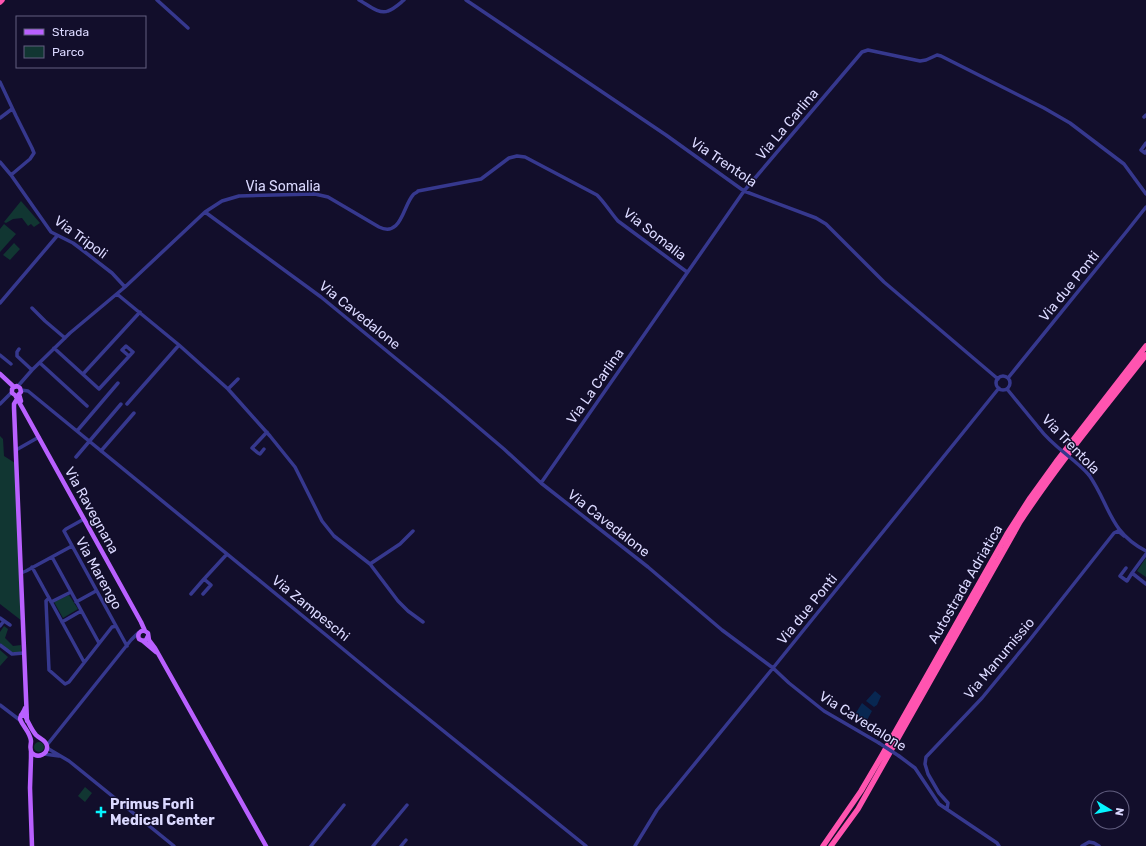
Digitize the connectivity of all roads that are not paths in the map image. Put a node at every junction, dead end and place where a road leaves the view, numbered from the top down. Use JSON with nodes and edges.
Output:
{"nodes":[{"id":1,"x":157,"y":0,"type":"edge"},
{"id":2,"x":359,"y":0,"type":"edge"},
{"id":3,"x":404,"y":0,"type":"edge"},
{"id":4,"x":466,"y":0,"type":"edge"},
{"id":5,"x":188,"y":28,"type":"dead end"},
{"id":6,"x":0,"y":82,"type":"edge"},
{"id":7,"x":12,"y":109,"type":"junction"},
{"id":8,"x":0,"y":118,"type":"edge"},
{"id":9,"x":1146,"y":143,"type":"edge"},
{"id":10,"x":1146,"y":151,"type":"edge"},
{"id":11,"x":0,"y":162,"type":"edge"},
{"id":12,"x":11,"y":175,"type":"junction"},
{"id":13,"x":744,"y":191,"type":"junction"},
{"id":14,"x":1146,"y":194,"type":"edge"},
{"id":15,"x":1146,"y":206,"type":"edge"},
{"id":16,"x":205,"y":212,"type":"junction"},
{"id":17,"x":57,"y":236,"type":"junction"},
{"id":18,"x":687,"y":272,"type":"junction"},
{"id":19,"x":125,"y":287,"type":"junction"},
{"id":20,"x":118,"y":294,"type":"junction"},
{"id":21,"x":0,"y":303,"type":"edge"},
{"id":22,"x":32,"y":308,"type":"dead end"},
{"id":23,"x":140,"y":312,"type":"junction"},
{"id":24,"x":65,"y":338,"type":"junction"},
{"id":25,"x":179,"y":345,"type":"junction"},
{"id":26,"x":1146,"y":346,"type":"edge"},
{"id":27,"x":54,"y":348,"type":"junction"},
{"id":28,"x":19,"y":349,"type":"dead end"},
{"id":29,"x":0,"y":355,"type":"edge"},
{"id":30,"x":1146,"y":355,"type":"edge"},
{"id":31,"x":129,"y":356,"type":"dead end"},
{"id":32,"x":40,"y":363,"type":"junction"},
{"id":33,"x":11,"y":364,"type":"dead end"},
{"id":34,"x":32,"y":370,"type":"junction"},
{"id":35,"x":116,"y":370,"type":"junction"},
{"id":36,"x":120,"y":373,"type":"dead end"},
{"id":37,"x":0,"y":374,"type":"edge"},
{"id":38,"x":83,"y":374,"type":"junction"},
{"id":39,"x":1008,"y":378,"type":"junction"},
{"id":40,"x":238,"y":379,"type":"dead end"},
{"id":41,"x":998,"y":379,"type":"junction"},
{"id":42,"x":118,"y":383,"type":"dead end"},
{"id":43,"x":999,"y":388,"type":"junction"},
{"id":44,"x":228,"y":389,"type":"junction"},
{"id":45,"x":1007,"y":389,"type":"junction"},
{"id":46,"x":17,"y":392,"type":"junction"},
{"id":47,"x":0,"y":404,"type":"edge"},
{"id":48,"x":122,"y":404,"type":"dead end"},
{"id":49,"x":127,"y":404,"type":"dead end"},
{"id":50,"x":87,"y":406,"type":"dead end"},
{"id":51,"x":22,"y":407,"type":"junction"},
{"id":52,"x":15,"y":413,"type":"junction"},
{"id":53,"x":134,"y":413,"type":"dead end"},
{"id":54,"x":77,"y":431,"type":"junction"},
{"id":55,"x":266,"y":432,"type":"junction"},
{"id":56,"x":39,"y":437,"type":"junction"},
{"id":57,"x":90,"y":442,"type":"junction"},
{"id":58,"x":264,"y":449,"type":"dead end"},
{"id":59,"x":16,"y":450,"type":"junction"},
{"id":60,"x":101,"y":451,"type":"junction"},
{"id":61,"x":76,"y":457,"type":"dead end"},
{"id":62,"x":541,"y":483,"type":"junction"},
{"id":63,"x":84,"y":519,"type":"junction"},
{"id":64,"x":412,"y":531,"type":"dead end"},
{"id":65,"x":1124,"y":536,"type":"junction"},
{"id":66,"x":72,"y":546,"type":"junction"},
{"id":67,"x":1146,"y":553,"type":"edge"},
{"id":68,"x":227,"y":554,"type":"junction"},
{"id":69,"x":52,"y":557,"type":"junction"},
{"id":70,"x":370,"y":564,"type":"junction"},
{"id":71,"x":1126,"y":568,"type":"dead end"},
{"id":72,"x":26,"y":570,"type":"junction"},
{"id":73,"x":1132,"y":573,"type":"junction"},
{"id":74,"x":36,"y":575,"type":"junction"},
{"id":75,"x":204,"y":579,"type":"junction"},
{"id":76,"x":1146,"y":584,"type":"edge"},
{"id":77,"x":96,"y":590,"type":"junction"},
{"id":78,"x":71,"y":592,"type":"junction"},
{"id":79,"x":191,"y":594,"type":"dead end"},
{"id":80,"x":203,"y":594,"type":"dead end"},
{"id":81,"x":49,"y":598,"type":"junction"},
{"id":82,"x":51,"y":602,"type":"junction"},
{"id":83,"x":76,"y":602,"type":"junction"},
{"id":84,"x":82,"y":611,"type":"junction"},
{"id":85,"x":0,"y":618,"type":"edge"},
{"id":86,"x":4,"y":621,"type":"junction"},
{"id":87,"x":62,"y":622,"type":"junction"},
{"id":88,"x":423,"y":622,"type":"dead end"},
{"id":89,"x":10,"y":625,"type":"dead end"},
{"id":90,"x":0,"y":626,"type":"edge"},
{"id":91,"x":116,"y":626,"type":"junction"},
{"id":92,"x":141,"y":632,"type":"junction"},
{"id":93,"x":148,"y":636,"type":"junction"},
{"id":94,"x":141,"y":640,"type":"junction"},
{"id":95,"x":99,"y":643,"type":"junction"},
{"id":96,"x":0,"y":645,"type":"edge"},
{"id":97,"x":128,"y":645,"type":"junction"},
{"id":98,"x":24,"y":653,"type":"junction"},
{"id":99,"x":157,"y":653,"type":"junction"},
{"id":100,"x":84,"y":662,"type":"junction"},
{"id":101,"x":773,"y":668,"type":"junction"},
{"id":102,"x":26,"y":703,"type":"junction"},
{"id":103,"x":0,"y":705,"type":"edge"},
{"id":104,"x":21,"y":718,"type":"junction"},
{"id":105,"x":27,"y":721,"type":"junction"},
{"id":106,"x":31,"y":743,"type":"junction"},
{"id":107,"x":45,"y":743,"type":"junction"},
{"id":108,"x":31,"y":751,"type":"junction"},
{"id":109,"x":42,"y":755,"type":"junction"},
{"id":110,"x":62,"y":756,"type":"junction"},
{"id":111,"x":30,"y":776,"type":"junction"},
{"id":112,"x":407,"y":805,"type":"dead end"},
{"id":113,"x":344,"y":806,"type":"dead end"},
{"id":114,"x":947,"y":809,"type":"junction"},
{"id":115,"x":406,"y":840,"type":"dead end"},
{"id":116,"x":32,"y":846,"type":"edge"},
{"id":117,"x":174,"y":846,"type":"edge"},
{"id":118,"x":266,"y":846,"type":"edge"},
{"id":119,"x":311,"y":846,"type":"edge"},
{"id":120,"x":373,"y":846,"type":"edge"},
{"id":121,"x":401,"y":846,"type":"edge"},
{"id":122,"x":586,"y":846,"type":"edge"},
{"id":123,"x":635,"y":846,"type":"edge"},
{"id":124,"x":823,"y":846,"type":"edge"},
{"id":125,"x":831,"y":846,"type":"edge"},
{"id":126,"x":999,"y":846,"type":"edge"},
{"id":127,"x":1082,"y":846,"type":"edge"},
{"id":128,"x":1099,"y":846,"type":"edge"}],
"edges":[{"from":1,"to":5,"type":"street"},
{"from":2,"to":3,"type":"street"},
{"from":4,"to":13,"type":"street","name":"Via Trentola"},
{"from":6,"to":7,"type":"street"},
{"from":7,"to":8,"type":"street"},
{"from":7,"to":12,"type":"street"},
{"from":9,"to":10,"type":"street"},
{"from":11,"to":12,"type":"street","name":"Via Tripoli"},
{"from":12,"to":17,"type":"street","name":"Via Tripoli"},
{"from":13,"to":14,"type":"street","name":"Via La Carlina"},
{"from":13,"to":18,"type":"street","name":"Via La Carlina"},
{"from":13,"to":41,"type":"street","name":"Via Trentola"},
{"from":15,"to":39,"type":"street","name":"Via due Ponti"},
{"from":16,"to":18,"type":"street","name":"Via Somalia"},
{"from":16,"to":19,"type":"street","name":"Via Somalia"},
{"from":16,"to":62,"type":"street","name":"Via Cavedalone"},
{"from":17,"to":19,"type":"street","name":"Via Tripoli"},
{"from":17,"to":21,"type":"street"},
{"from":18,"to":62,"type":"street","name":"Via La Carlina"},
{"from":19,"to":20,"type":"street","name":"Via Somalia"},
{"from":20,"to":23,"type":"street"},
{"from":20,"to":24,"type":"street","name":"Via Somalia"},
{"from":22,"to":24,"type":"street"},
{"from":23,"to":25,"type":"street"},
{"from":23,"to":38,"type":"street"},
{"from":24,"to":27,"type":"street","name":"Via Somalia"},
{"from":25,"to":44,"type":"street"},
{"from":25,"to":49,"type":"street"},
{"from":26,"to":124,"type":"highway","name":"Autostrada Adriatica"},
{"from":27,"to":32,"type":"street","name":"Via Somalia"},
{"from":27,"to":38,"type":"street"},
{"from":28,"to":34,"type":"street"},
{"from":29,"to":33,"type":"street"},
{"from":30,"to":125,"type":"highway","name":"Autostrada Adriatica"},
{"from":31,"to":35,"type":"street"},
{"from":32,"to":34,"type":"street","name":"Via Somalia"},
{"from":32,"to":50,"type":"street"},
{"from":34,"to":46,"type":"street","name":"Via Somalia"},
{"from":35,"to":36,"type":"street"},
{"from":35,"to":38,"type":"street"},
{"from":37,"to":46,"type":"main road"},
{"from":39,"to":41,"type":"street"},
{"from":39,"to":45,"type":"street"},
{"from":40,"to":44,"type":"street"},
{"from":41,"to":43,"type":"street"},
{"from":42,"to":54,"type":"street"},
{"from":43,"to":45,"type":"street"},
{"from":43,"to":101,"type":"street","name":"Via due Ponti"},
{"from":44,"to":55,"type":"street"},
{"from":45,"to":65,"type":"street","name":"Via Trentola","bridge":true},
{"from":46,"to":47,"type":"street","name":"Via Somalia"},
{"from":46,"to":51,"type":"main road","name":"Via Ravegnana"},
{"from":46,"to":52,"type":"main road"},
{"from":46,"to":54,"type":"street","name":"Via Zampeschi"},
{"from":48,"to":57,"type":"street"},
{"from":51,"to":52,"type":"main road"},
{"from":51,"to":56,"type":"main road","name":"Via Ravegnana"},
{"from":52,"to":59,"type":"main road"},
{"from":53,"to":60,"type":"street"},
{"from":54,"to":57,"type":"street","name":"Via Zampeschi"},
{"from":55,"to":58,"type":"street"},
{"from":55,"to":70,"type":"street"},
{"from":56,"to":59,"type":"street"},
{"from":56,"to":63,"type":"main road","name":"Via Ravegnana"},
{"from":57,"to":60,"type":"street","name":"Via Zampeschi"},
{"from":57,"to":61,"type":"street"},
{"from":59,"to":72,"type":"main road"},
{"from":60,"to":68,"type":"street","name":"Via Zampeschi"},
{"from":62,"to":101,"type":"street","name":"Via Cavedalone"},
{"from":63,"to":66,"type":"street","name":"Via Marengo"},
{"from":63,"to":92,"type":"main road","name":"Via Ravegnana"},
{"from":64,"to":70,"type":"street"},
{"from":65,"to":67,"type":"street","name":"Via Trentola"},
{"from":65,"to":114,"type":"street","name":"Via Manumissio"},
{"from":66,"to":69,"type":"street"},
{"from":66,"to":77,"type":"street","name":"Via Marengo"},
{"from":67,"to":73,"type":"street"},
{"from":68,"to":75,"type":"street"},
{"from":68,"to":122,"type":"street","name":"Via Zampeschi"},
{"from":69,"to":72,"type":"street"},
{"from":69,"to":78,"type":"street"},
{"from":70,"to":88,"type":"street"},
{"from":71,"to":73,"type":"street"},
{"from":72,"to":74,"type":"street"},
{"from":72,"to":74,"type":"street"},
{"from":72,"to":98,"type":"main road"},
{"from":73,"to":76,"type":"street"},
{"from":74,"to":81,"type":"street"},
{"from":75,"to":79,"type":"street"},
{"from":75,"to":80,"type":"street"},
{"from":77,"to":83,"type":"street"},
{"from":77,"to":91,"type":"street","name":"Via Marengo"},
{"from":78,"to":82,"type":"street"},
{"from":78,"to":83,"type":"street"},
{"from":81,"to":82,"type":"street"},
{"from":81,"to":100,"type":"street"},
{"from":82,"to":87,"type":"street"},
{"from":83,"to":84,"type":"street"},
{"from":84,"to":87,"type":"street"},
{"from":84,"to":95,"type":"street"},
{"from":85,"to":86,"type":"street"},
{"from":86,"to":89,"type":"street"},
{"from":86,"to":90,"type":"street"},
{"from":87,"to":100,"type":"street"},
{"from":91,"to":95,"type":"street"},
{"from":91,"to":97,"type":"street","name":"Via Marengo"},
{"from":92,"to":93,"type":"main road"},
{"from":92,"to":94,"type":"main road"},
{"from":92,"to":97,"type":"street"},
{"from":93,"to":94,"type":"main road"},
{"from":93,"to":99,"type":"main road"},
{"from":94,"to":97,"type":"street"},
{"from":94,"to":99,"type":"main road"},
{"from":95,"to":100,"type":"street"},
{"from":96,"to":98,"type":"street"},
{"from":97,"to":107,"type":"street"},
{"from":98,"to":102,"type":"main road"},
{"from":99,"to":118,"type":"main road"},
{"from":101,"to":114,"type":"street","name":"Via Cavedalone","bridge":true},
{"from":101,"to":123,"type":"street","name":"Via due Ponti"},
{"from":102,"to":104,"type":"main road"},
{"from":102,"to":105,"type":"main road"},
{"from":103,"to":104,"type":"street"},
{"from":104,"to":105,"type":"main road"},
{"from":104,"to":106,"type":"main road"},
{"from":105,"to":107,"type":"main road"},
{"from":106,"to":107,"type":"main road"},
{"from":106,"to":108,"type":"main road"},
{"from":107,"to":109,"type":"main road"},
{"from":107,"to":110,"type":"street"},
{"from":108,"to":109,"type":"main road"},
{"from":108,"to":111,"type":"main road"},
{"from":109,"to":110,"type":"street"},
{"from":109,"to":111,"type":"main road"},
{"from":110,"to":117,"type":"street"},
{"from":111,"to":116,"type":"main road"},
{"from":112,"to":120,"type":"street"},
{"from":113,"to":119,"type":"street"},
{"from":114,"to":126,"type":"street","name":"Via Cavedalone"},
{"from":115,"to":121,"type":"street"},
{"from":127,"to":128,"type":"street"}]}
